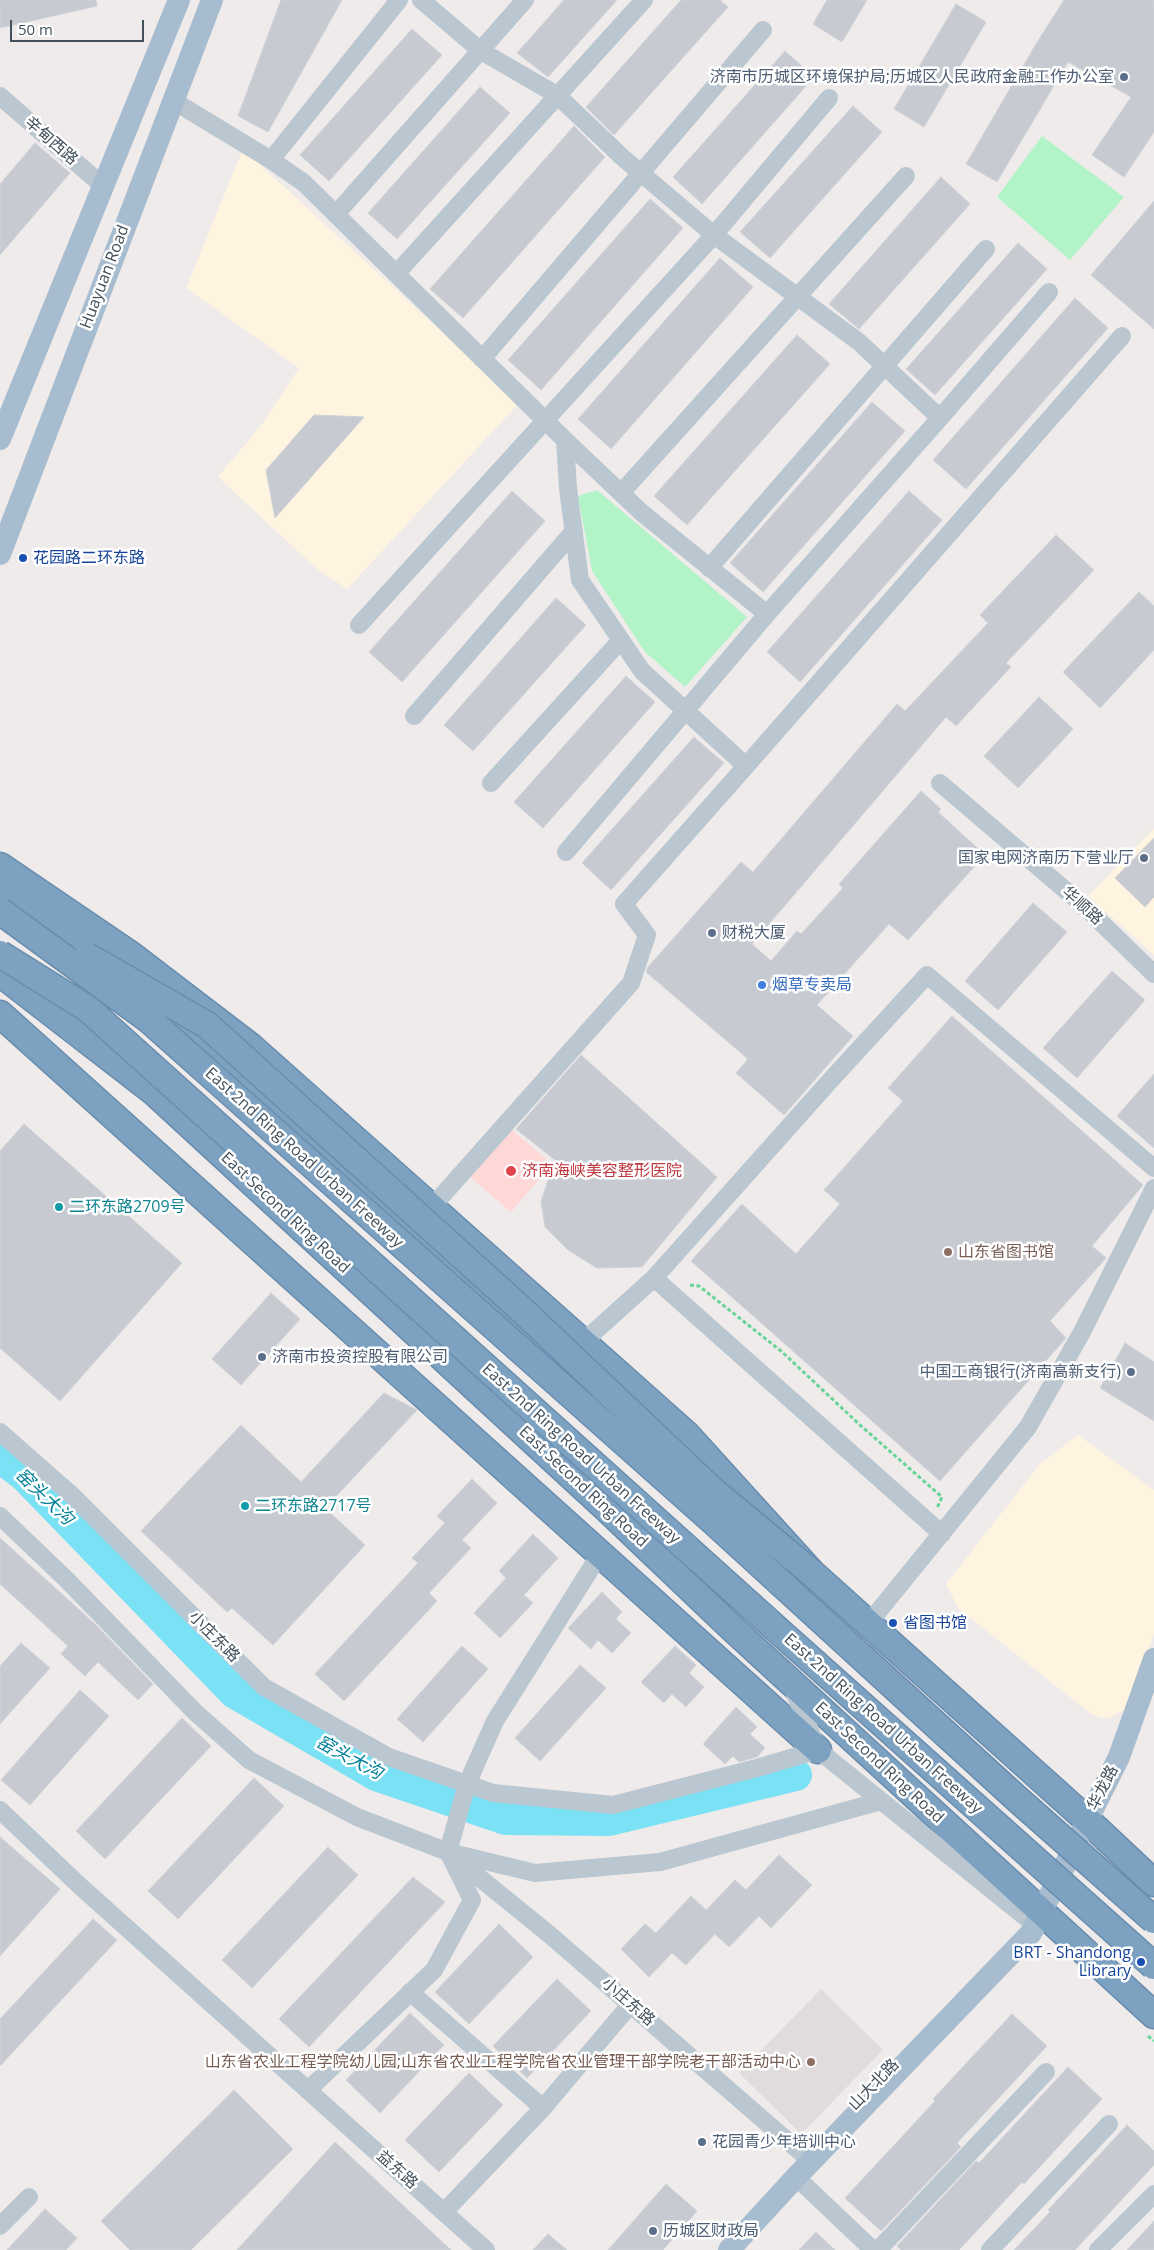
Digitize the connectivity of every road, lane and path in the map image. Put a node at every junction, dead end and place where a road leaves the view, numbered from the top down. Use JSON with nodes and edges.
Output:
{"nodes":[{"id":1,"x":179,"y":0,"type":"edge"},
{"id":2,"x":212,"y":0,"type":"edge"},
{"id":3,"x":399,"y":0,"type":"edge"},
{"id":4,"x":422,"y":0,"type":"edge"},
{"id":5,"x":525,"y":0,"type":"edge"},
{"id":6,"x":644,"y":0,"type":"edge"},
{"id":7,"x":763,"y":30,"type":"dead end"},
{"id":8,"x":481,"y":51,"type":"junction"},
{"id":9,"x":557,"y":95,"type":"junction"},
{"id":10,"x":0,"y":96,"type":"edge"},
{"id":11,"x":829,"y":98,"type":"dead end"},
{"id":12,"x":172,"y":100,"type":"junction"},
{"id":13,"x":271,"y":160,"type":"junction"},
{"id":14,"x":641,"y":173,"type":"junction"},
{"id":15,"x":906,"y":176,"type":"dead end"},
{"id":16,"x":102,"y":186,"type":"junction"},
{"id":17,"x":336,"y":214,"type":"junction"},
{"id":18,"x":714,"y":235,"type":"junction"},
{"id":19,"x":986,"y":249,"type":"dead end"},
{"id":20,"x":396,"y":274,"type":"junction"},
{"id":21,"x":1049,"y":292,"type":"dead end"},
{"id":22,"x":798,"y":297,"type":"junction"},
{"id":23,"x":1122,"y":336,"type":"dead end"},
{"id":24,"x":482,"y":358,"type":"junction"},
{"id":25,"x":885,"y":366,"type":"junction"},
{"id":26,"x":940,"y":418,"type":"junction"},
{"id":27,"x":546,"y":420,"type":"junction"},
{"id":28,"x":0,"y":439,"type":"edge"},
{"id":29,"x":565,"y":440,"type":"junction"},
{"id":30,"x":620,"y":493,"type":"junction"},
{"id":31,"x":574,"y":531,"type":"junction"},
{"id":32,"x":0,"y":554,"type":"edge"},
{"id":33,"x":710,"y":568,"type":"junction"},
{"id":34,"x":766,"y":614,"type":"junction"},
{"id":35,"x":359,"y":625,"type":"dead end"},
{"id":36,"x":620,"y":640,"type":"junction"},
{"id":37,"x":686,"y":710,"type":"junction"},
{"id":38,"x":414,"y":716,"type":"dead end"},
{"id":39,"x":746,"y":766,"type":"junction"},
{"id":40,"x":940,"y":783,"type":"dead end"},
{"id":41,"x":491,"y":784,"type":"dead end"},
{"id":42,"x":566,"y":852,"type":"dead end"},
{"id":43,"x":0,"y":866,"type":"edge"},
{"id":44,"x":0,"y":888,"type":"edge"},
{"id":45,"x":0,"y":912,"type":"edge"},
{"id":46,"x":31,"y":934,"type":"junction"},
{"id":47,"x":0,"y":954,"type":"edge"},
{"id":48,"x":0,"y":973,"type":"edge"},
{"id":49,"x":1154,"y":974,"type":"edge"},
{"id":50,"x":0,"y":977,"type":"edge"},
{"id":51,"x":0,"y":1014,"type":"edge"},
{"id":52,"x":1154,"y":1168,"type":"edge"},
{"id":53,"x":1154,"y":1188,"type":"edge"},
{"id":54,"x":430,"y":1208,"type":"junction"},
{"id":55,"x":654,"y":1278,"type":"junction"},
{"id":56,"x":582,"y":1343,"type":"junction"},
{"id":57,"x":0,"y":1432,"type":"edge"},
{"id":58,"x":0,"y":1516,"type":"edge"},
{"id":59,"x":942,"y":1534,"type":"junction"},
{"id":60,"x":600,"y":1554,"type":"junction"},
{"id":61,"x":812,"y":1573,"type":"junction"},
{"id":62,"x":868,"y":1624,"type":"junction"},
{"id":63,"x":732,"y":1629,"type":"junction"},
{"id":64,"x":1152,"y":1668,"type":"edge"},
{"id":65,"x":790,"y":1682,"type":"junction"},
{"id":66,"x":818,"y":1750,"type":"junction"},
{"id":67,"x":467,"y":1784,"type":"junction"},
{"id":68,"x":881,"y":1801,"type":"junction"},
{"id":69,"x":0,"y":1810,"type":"edge"},
{"id":70,"x":1087,"y":1820,"type":"junction"},
{"id":71,"x":448,"y":1852,"type":"junction"},
{"id":72,"x":1154,"y":1883,"type":"edge"},
{"id":73,"x":1038,"y":1918,"type":"junction"},
{"id":74,"x":1154,"y":1920,"type":"edge"},
{"id":75,"x":1154,"y":1966,"type":"edge"},
{"id":76,"x":410,"y":1992,"type":"junction"},
{"id":77,"x":630,"y":2005,"type":"junction"},
{"id":78,"x":1154,"y":2015,"type":"edge"},
{"id":79,"x":1046,"y":2072,"type":"dead end"},
{"id":80,"x":308,"y":2090,"type":"junction"},
{"id":81,"x":542,"y":2108,"type":"junction"},
{"id":82,"x":1109,"y":2124,"type":"dead end"},
{"id":83,"x":805,"y":2156,"type":"junction"},
{"id":84,"x":796,"y":2176,"type":"junction"},
{"id":85,"x":1154,"y":2194,"type":"edge"},
{"id":86,"x":29,"y":2197,"type":"dead end"},
{"id":87,"x":444,"y":2212,"type":"junction"},
{"id":88,"x":0,"y":2226,"type":"edge"},
{"id":89,"x":486,"y":2250,"type":"edge"},
{"id":90,"x":718,"y":2250,"type":"edge"},
{"id":91,"x":729,"y":2250,"type":"edge"},
{"id":92,"x":873,"y":2250,"type":"edge"},
{"id":93,"x":878,"y":2250,"type":"edge"},
{"id":94,"x":990,"y":2250,"type":"edge"},
{"id":95,"x":1098,"y":2250,"type":"edge"}],
"edges":[{"from":1,"to":16,"type":"main road"},
{"from":2,"to":12,"type":"main road","name":"Huayuan Road"},
{"from":3,"to":13,"type":"street"},
{"from":4,"to":8,"type":"street"},
{"from":5,"to":8,"type":"street"},
{"from":6,"to":9,"type":"street"},
{"from":7,"to":14,"type":"street"},
{"from":8,"to":9,"type":"street"},
{"from":8,"to":17,"type":"street"},
{"from":9,"to":14,"type":"street"},
{"from":9,"to":20,"type":"street"},
{"from":10,"to":16,"type":"street","name":"辛甸西路"},
{"from":11,"to":18,"type":"street"},
{"from":12,"to":13,"type":"street"},
{"from":12,"to":32,"type":"main road","name":"Huayuan Road"},
{"from":13,"to":17,"type":"street"},
{"from":14,"to":18,"type":"street"},
{"from":14,"to":24,"type":"street"},
{"from":15,"to":22,"type":"street"},
{"from":16,"to":28,"type":"main road"},
{"from":17,"to":20,"type":"street"},
{"from":18,"to":22,"type":"street"},
{"from":18,"to":27,"type":"street"},
{"from":19,"to":25,"type":"street"},
{"from":20,"to":24,"type":"street"},
{"from":21,"to":26,"type":"street"},
{"from":22,"to":25,"type":"street"},
{"from":22,"to":30,"type":"street"},
{"from":23,"to":39,"type":"street"},
{"from":24,"to":27,"type":"street"},
{"from":25,"to":26,"type":"street"},
{"from":25,"to":33,"type":"street"},
{"from":26,"to":34,"type":"street"},
{"from":27,"to":29,"type":"street"},
{"from":27,"to":35,"type":"street"},
{"from":29,"to":30,"type":"street"},
{"from":29,"to":31,"type":"street"},
{"from":30,"to":33,"type":"street"},
{"from":31,"to":36,"type":"street"},
{"from":31,"to":38,"type":"street"},
{"from":33,"to":34,"type":"street"},
{"from":34,"to":37,"type":"street"},
{"from":36,"to":37,"type":"street"},
{"from":36,"to":41,"type":"street"},
{"from":37,"to":39,"type":"street"},
{"from":37,"to":42,"type":"street"},
{"from":39,"to":54,"type":"street"},
{"from":40,"to":49,"type":"street","name":"华顺路"},
{"from":43,"to":54,"type":"highway"},
{"from":44,"to":61,"type":"highway"},
{"from":45,"to":46,"type":"highway","name":"East 2nd Ring Road Urban Freeway","bridge":true},
{"from":46,"to":61,"type":"highway","bridge":true},
{"from":46,"to":74,"type":"highway","name":"East 2nd Ring Road Urban Freeway","bridge":true},
{"from":47,"to":75,"type":"highway","name":"East 2nd Ring Road Urban Freeway","bridge":true},
{"from":48,"to":63,"type":"highway","name":"East Second Ring Road"},
{"from":50,"to":63,"type":"highway"},
{"from":51,"to":60,"type":"highway","name":"East Second Ring Road"},
{"from":52,"to":55,"type":"street"},
{"from":53,"to":59,"type":"street"},
{"from":54,"to":56,"type":"highway"},
{"from":55,"to":56,"type":"street"},
{"from":55,"to":59,"type":"street"},
{"from":56,"to":61,"type":"highway"},
{"from":57,"to":67,"type":"street","name":"小庄东路"},
{"from":58,"to":71,"type":"street"},
{"from":59,"to":62,"type":"street"},
{"from":60,"to":66,"type":"highway","name":"East Second Ring Road"},
{"from":60,"to":67,"type":"street"},
{"from":61,"to":62,"type":"highway"},
{"from":62,"to":70,"type":"highway"},
{"from":63,"to":65,"type":"highway","name":"East Second Ring Road"},
{"from":64,"to":70,"type":"main road","name":"华龙路"},
{"from":65,"to":66,"type":"street"},
{"from":65,"to":73,"type":"highway","name":"East Second Ring Road"},
{"from":66,"to":67,"type":"street","name":"小庄东路"},
{"from":66,"to":68,"type":"street"},
{"from":67,"to":71,"type":"street"},
{"from":68,"to":71,"type":"street"},
{"from":68,"to":73,"type":"street"},
{"from":69,"to":80,"type":"street","name":"益东路"},
{"from":70,"to":72,"type":"highway"},
{"from":70,"to":73,"type":"main road","name":"华龙路"},
{"from":71,"to":76,"type":"street"},
{"from":71,"to":77,"type":"street","name":"小庄东路"},
{"from":73,"to":78,"type":"highway","name":"East Second Ring Road"},
{"from":73,"to":83,"type":"main road","name":"山大北路"},
{"from":73,"to":84,"type":"main road","name":"山大北路"},
{"from":76,"to":80,"type":"street"},
{"from":76,"to":81,"type":"street"},
{"from":77,"to":81,"type":"street"},
{"from":77,"to":83,"type":"street","name":"小庄东路"},
{"from":79,"to":93,"type":"street"},
{"from":80,"to":87,"type":"street","name":"益东路"},
{"from":81,"to":87,"type":"street"},
{"from":82,"to":94,"type":"street"},
{"from":83,"to":90,"type":"main road","name":"山大北路"},
{"from":84,"to":91,"type":"main road","name":"山大北路"},
{"from":84,"to":92,"type":"street"},
{"from":85,"to":95,"type":"street"},
{"from":86,"to":88,"type":"street"},
{"from":87,"to":89,"type":"street","name":"益东路"}]}
